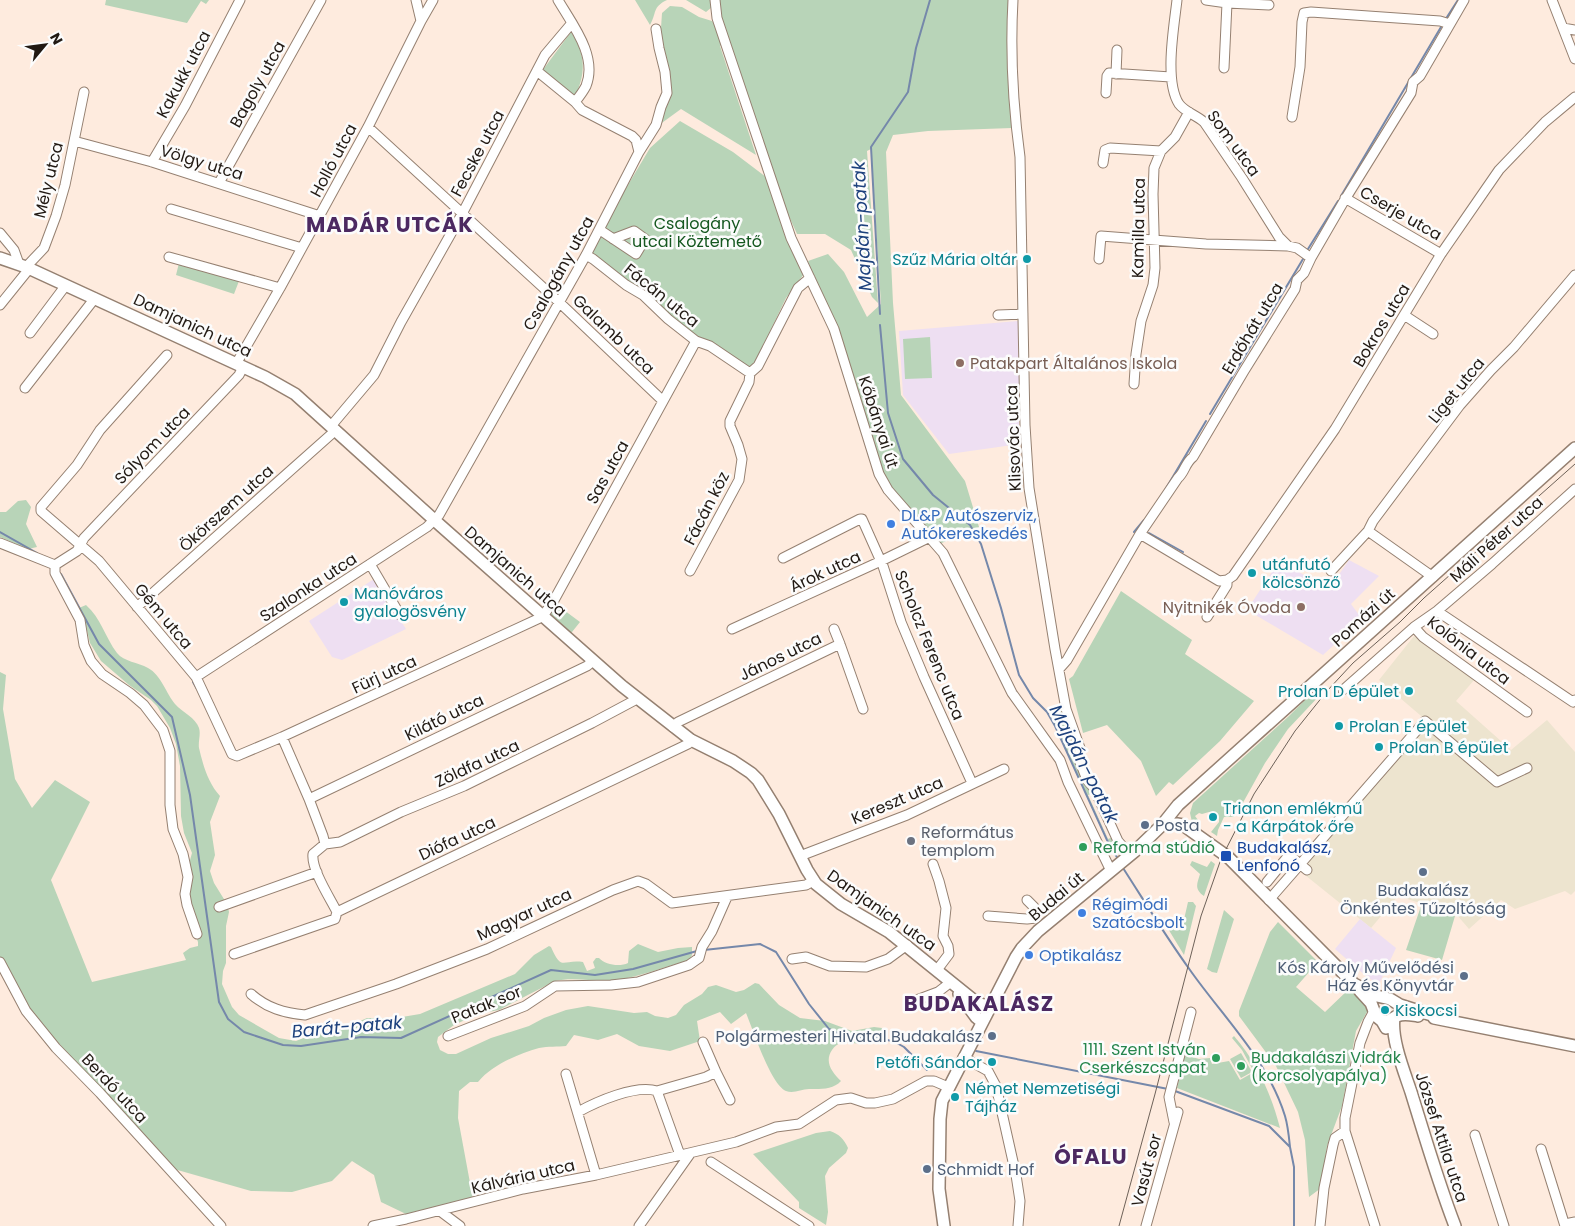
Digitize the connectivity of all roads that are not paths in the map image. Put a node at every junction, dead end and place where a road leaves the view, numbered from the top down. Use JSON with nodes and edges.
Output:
{"nodes":[{"id":1,"x":240,"y":0,"type":"edge"},
{"id":2,"x":321,"y":0,"type":"edge"},
{"id":3,"x":416,"y":0,"type":"edge"},
{"id":4,"x":433,"y":0,"type":"edge"},
{"id":5,"x":558,"y":0,"type":"edge"},
{"id":6,"x":715,"y":0,"type":"edge"},
{"id":7,"x":1013,"y":0,"type":"edge"},
{"id":8,"x":1177,"y":0,"type":"edge"},
{"id":9,"x":1206,"y":0,"type":"edge"},
{"id":10,"x":1464,"y":0,"type":"edge"},
{"id":11,"x":1552,"y":0,"type":"edge"},
{"id":12,"x":1227,"y":3,"type":"junction"},
{"id":13,"x":1269,"y":5,"type":"dead end"},
{"id":14,"x":421,"y":21,"type":"junction"},
{"id":15,"x":572,"y":23,"type":"junction"},
{"id":16,"x":1450,"y":24,"type":"junction"},
{"id":17,"x":1563,"y":28,"type":"junction"},
{"id":18,"x":656,"y":29,"type":"dead end"},
{"id":19,"x":1575,"y":30,"type":"edge"},
{"id":20,"x":1117,"y":50,"type":"dead end"},
{"id":21,"x":1575,"y":59,"type":"edge"},
{"id":22,"x":1224,"y":68,"type":"dead end"},
{"id":23,"x":537,"y":71,"type":"junction"},
{"id":24,"x":1116,"y":74,"type":"junction"},
{"id":25,"x":1171,"y":77,"type":"junction"},
{"id":26,"x":84,"y":92,"type":"dead end"},
{"id":27,"x":1106,"y":93,"type":"dead end"},
{"id":28,"x":1575,"y":97,"type":"edge"},
{"id":29,"x":576,"y":102,"type":"junction"},
{"id":30,"x":1189,"y":112,"type":"junction"},
{"id":31,"x":1292,"y":117,"type":"dead end"},
{"id":32,"x":368,"y":127,"type":"junction"},
{"id":33,"x":74,"y":141,"type":"junction"},
{"id":34,"x":1161,"y":151,"type":"junction"},
{"id":35,"x":639,"y":152,"type":"junction"},
{"id":36,"x":152,"y":162,"type":"junction"},
{"id":37,"x":1103,"y":163,"type":"dead end"},
{"id":38,"x":219,"y":183,"type":"junction"},
{"id":39,"x":1345,"y":198,"type":"junction"},
{"id":40,"x":171,"y":209,"type":"dead end"},
{"id":41,"x":462,"y":214,"type":"junction"},
{"id":42,"x":320,"y":216,"type":"junction"},
{"id":43,"x":600,"y":230,"type":"junction"},
{"id":44,"x":0,"y":233,"type":"edge"},
{"id":45,"x":1276,"y":233,"type":"junction"},
{"id":46,"x":613,"y":239,"type":"dead end"},
{"id":47,"x":1155,"y":240,"type":"junction"},
{"id":48,"x":1269,"y":245,"type":"junction"},
{"id":49,"x":1288,"y":246,"type":"junction"},
{"id":50,"x":302,"y":248,"type":"junction"},
{"id":51,"x":1441,"y":254,"type":"junction"},
{"id":52,"x":586,"y":255,"type":"junction"},
{"id":53,"x":169,"y":257,"type":"dead end"},
{"id":54,"x":0,"y":258,"type":"edge"},
{"id":55,"x":1311,"y":258,"type":"junction"},
{"id":56,"x":1099,"y":259,"type":"dead end"},
{"id":57,"x":25,"y":267,"type":"junction"},
{"id":58,"x":1575,"y":274,"type":"edge"},
{"id":59,"x":810,"y":278,"type":"junction"},
{"id":60,"x":66,"y":286,"type":"junction"},
{"id":61,"x":280,"y":288,"type":"junction"},
{"id":62,"x":94,"y":298,"type":"junction"},
{"id":63,"x":560,"y":303,"type":"junction"},
{"id":64,"x":0,"y":304,"type":"edge"},
{"id":65,"x":1023,"y":314,"type":"junction"},
{"id":66,"x":998,"y":315,"type":"dead end"},
{"id":67,"x":1404,"y":315,"type":"junction"},
{"id":68,"x":30,"y":333,"type":"dead end"},
{"id":69,"x":1433,"y":334,"type":"dead end"},
{"id":70,"x":696,"y":341,"type":"junction"},
{"id":71,"x":167,"y":355,"type":"dead end"},
{"id":72,"x":240,"y":365,"type":"junction"},
{"id":73,"x":750,"y":373,"type":"junction"},
{"id":74,"x":1134,"y":384,"type":"dead end"},
{"id":75,"x":25,"y":388,"type":"dead end"},
{"id":76,"x":663,"y":401,"type":"junction"},
{"id":77,"x":334,"y":428,"type":"junction"},
{"id":78,"x":1575,"y":448,"type":"edge"},
{"id":79,"x":1575,"y":489,"type":"edge"},
{"id":80,"x":434,"y":520,"type":"junction"},
{"id":81,"x":1368,"y":531,"type":"junction"},
{"id":82,"x":1140,"y":534,"type":"junction"},
{"id":83,"x":930,"y":537,"type":"junction"},
{"id":84,"x":0,"y":543,"type":"edge"},
{"id":85,"x":81,"y":544,"type":"junction"},
{"id":86,"x":783,"y":558,"type":"dead end"},
{"id":87,"x":881,"y":562,"type":"junction"},
{"id":88,"x":370,"y":564,"type":"junction"},
{"id":89,"x":55,"y":565,"type":"junction"},
{"id":90,"x":690,"y":571,"type":"dead end"},
{"id":91,"x":1331,"y":572,"type":"dead end"},
{"id":92,"x":1433,"y":577,"type":"junction"},
{"id":93,"x":1227,"y":580,"type":"junction"},
{"id":94,"x":137,"y":607,"type":"junction"},
{"id":95,"x":1437,"y":611,"type":"junction"},
{"id":96,"x":400,"y":615,"type":"dead end"},
{"id":97,"x":542,"y":617,"type":"junction"},
{"id":98,"x":1207,"y":617,"type":"dead end"},
{"id":99,"x":1414,"y":627,"type":"junction"},
{"id":100,"x":732,"y":629,"type":"dead end"},
{"id":101,"x":834,"y":629,"type":"dead end"},
{"id":102,"x":840,"y":644,"type":"junction"},
{"id":103,"x":593,"y":661,"type":"junction"},
{"id":104,"x":1059,"y":669,"type":"junction"},
{"id":105,"x":196,"y":678,"type":"junction"},
{"id":106,"x":1343,"y":690,"type":"dead end"},
{"id":107,"x":637,"y":699,"type":"junction"},
{"id":108,"x":1574,"y":702,"type":"edge"},
{"id":109,"x":863,"y":709,"type":"dead end"},
{"id":110,"x":1527,"y":712,"type":"dead end"},
{"id":111,"x":672,"y":727,"type":"junction"},
{"id":112,"x":282,"y":738,"type":"junction"},
{"id":113,"x":690,"y":740,"type":"junction"},
{"id":114,"x":237,"y":756,"type":"joint"},
{"id":115,"x":1526,"y":768,"type":"dead end"},
{"id":116,"x":1004,"y":769,"type":"dead end"},
{"id":117,"x":972,"y":783,"type":"junction"},
{"id":118,"x":309,"y":799,"type":"junction"},
{"id":119,"x":1179,"y":819,"type":"junction"},
{"id":120,"x":325,"y":844,"type":"junction"},
{"id":121,"x":800,"y":856,"type":"junction"},
{"id":122,"x":1128,"y":857,"type":"junction"},
{"id":123,"x":933,"y":864,"type":"dead end"},
{"id":124,"x":1304,"y":867,"type":"junction"},
{"id":125,"x":1113,"y":869,"type":"junction"},
{"id":126,"x":317,"y":872,"type":"junction"},
{"id":127,"x":813,"y":880,"type":"junction"},
{"id":128,"x":1267,"y":882,"type":"dead end"},
{"id":129,"x":727,"y":897,"type":"junction"},
{"id":130,"x":1027,"y":900,"type":"dead end"},
{"id":131,"x":1269,"y":900,"type":"junction"},
{"id":132,"x":219,"y":907,"type":"dead end"},
{"id":133,"x":337,"y":912,"type":"junction"},
{"id":134,"x":988,"y":916,"type":"dead end"},
{"id":135,"x":1039,"y":922,"type":"junction"},
{"id":136,"x":197,"y":934,"type":"dead end"},
{"id":137,"x":906,"y":945,"type":"junction"},
{"id":138,"x":234,"y":954,"type":"dead end"},
{"id":139,"x":792,"y":959,"type":"dead end"},
{"id":140,"x":0,"y":962,"type":"edge"},
{"id":141,"x":937,"y":970,"type":"junction"},
{"id":142,"x":951,"y":982,"type":"junction"},
{"id":143,"x":1354,"y":984,"type":"junction"},
{"id":144,"x":251,"y":994,"type":"dead end"},
{"id":145,"x":1384,"y":997,"type":"junction"},
{"id":146,"x":914,"y":1001,"type":"dead end"},
{"id":147,"x":1395,"y":1002,"type":"junction"},
{"id":148,"x":990,"y":1008,"type":"junction"},
{"id":149,"x":1191,"y":1012,"type":"dead end"},
{"id":150,"x":1377,"y":1015,"type":"junction"},
{"id":151,"x":1396,"y":1017,"type":"junction"},
{"id":152,"x":1441,"y":1018,"type":"junction"},
{"id":153,"x":982,"y":1022,"type":"junction"},
{"id":154,"x":448,"y":1036,"type":"dead end"},
{"id":155,"x":703,"y":1042,"type":"dead end"},
{"id":156,"x":1575,"y":1046,"type":"edge"},
{"id":157,"x":963,"y":1057,"type":"junction"},
{"id":158,"x":1400,"y":1058,"type":"junction"},
{"id":159,"x":716,"y":1072,"type":"junction"},
{"id":160,"x":566,"y":1074,"type":"dead end"},
{"id":161,"x":948,"y":1087,"type":"junction"},
{"id":162,"x":657,"y":1091,"type":"junction"},
{"id":163,"x":730,"y":1100,"type":"dead end"},
{"id":164,"x":578,"y":1112,"type":"junction"},
{"id":165,"x":1178,"y":1112,"type":"dead end"},
{"id":166,"x":1174,"y":1122,"type":"junction"},
{"id":167,"x":1345,"y":1131,"type":"junction"},
{"id":168,"x":1475,"y":1135,"type":"dead end"},
{"id":169,"x":1541,"y":1149,"type":"dead end"},
{"id":170,"x":690,"y":1154,"type":"junction"},
{"id":171,"x":680,"y":1155,"type":"junction"},
{"id":172,"x":711,"y":1162,"type":"dead end"},
{"id":173,"x":596,"y":1175,"type":"junction"},
{"id":174,"x":440,"y":1211,"type":"junction"},
{"id":175,"x":1575,"y":1222,"type":"edge"},
{"id":176,"x":403,"y":1223,"type":"edge"},
{"id":177,"x":643,"y":1225,"type":"edge"},
{"id":178,"x":1565,"y":1225,"type":"edge"},
{"id":179,"x":221,"y":1226,"type":"edge"},
{"id":180,"x":373,"y":1226,"type":"edge"},
{"id":181,"x":460,"y":1226,"type":"edge"},
{"id":182,"x":809,"y":1226,"type":"edge"},
{"id":183,"x":944,"y":1226,"type":"edge"},
{"id":184,"x":1018,"y":1226,"type":"edge"},
{"id":185,"x":1146,"y":1226,"type":"edge"},
{"id":186,"x":1320,"y":1226,"type":"edge"},
{"id":187,"x":1375,"y":1226,"type":"edge"},
{"id":188,"x":1455,"y":1226,"type":"edge"},
{"id":189,"x":1504,"y":1226,"type":"edge"}],
"edges":[{"from":1,"to":36,"type":"street","name":"Kakukk utca"},
{"from":2,"to":38,"type":"street","name":"Bagoly utca"},
{"from":3,"to":14,"type":"street"},
{"from":4,"to":14,"type":"street","name":"Holló utca"},
{"from":5,"to":15,"type":"street"},
{"from":6,"to":59,"type":"street","name":"Kőbányai út"},
{"from":7,"to":65,"type":"street","name":"Klisovác utca"},
{"from":8,"to":25,"type":"street","name":"Som utca"},
{"from":9,"to":12,"type":"street"},
{"from":10,"to":16,"type":"street","name":"Erdőhát utca"},
{"from":11,"to":17,"type":"street"},
{"from":12,"to":13,"type":"street"},
{"from":12,"to":22,"type":"street"},
{"from":14,"to":32,"type":"street","name":"Holló utca"},
{"from":15,"to":23,"type":"street","name":"Fecske utca"},
{"from":15,"to":29,"type":"street"},
{"from":16,"to":31,"type":"street"},
{"from":16,"to":39,"type":"street","name":"Erdőhát utca"},
{"from":17,"to":19,"type":"street"},
{"from":17,"to":21,"type":"street"},
{"from":18,"to":35,"type":"street","name":"Csalogány utca"},
{"from":20,"to":24,"type":"street"},
{"from":23,"to":29,"type":"street"},
{"from":23,"to":41,"type":"street","name":"Fecske utca"},
{"from":24,"to":25,"type":"street"},
{"from":24,"to":27,"type":"street"},
{"from":25,"to":30,"type":"street","name":"Som utca"},
{"from":26,"to":33,"type":"street","name":"Mély utca"},
{"from":28,"to":51,"type":"street","name":"Bokros utca"},
{"from":29,"to":35,"type":"street"},
{"from":30,"to":34,"type":"street","name":"Kamilla utca"},
{"from":30,"to":45,"type":"street","name":"Som utca"},
{"from":32,"to":41,"type":"street","name":"Galamb utca"},
{"from":32,"to":42,"type":"street","name":"Holló utca"},
{"from":33,"to":36,"type":"street","name":"Völgy utca"},
{"from":33,"to":57,"type":"street","name":"Mély utca"},
{"from":34,"to":37,"type":"street"},
{"from":34,"to":47,"type":"street","name":"Kamilla utca"},
{"from":35,"to":43,"type":"street","name":"Csalogány utca"},
{"from":36,"to":38,"type":"street","name":"Völgy utca"},
{"from":38,"to":42,"type":"street","name":"Völgy utca"},
{"from":39,"to":51,"type":"street","name":"Cserje utca"},
{"from":39,"to":55,"type":"street","name":"Erdőhát utca"},
{"from":40,"to":50,"type":"street"},
{"from":41,"to":63,"type":"street","name":"Galamb utca"},
{"from":41,"to":77,"type":"street","name":"Fecske utca"},
{"from":42,"to":50,"type":"street","name":"Holló utca"},
{"from":43,"to":46,"type":"street"},
{"from":43,"to":52,"type":"street","name":"Csalogány utca"},
{"from":44,"to":57,"type":"street"},
{"from":45,"to":48,"type":"street"},
{"from":45,"to":49,"type":"street","name":"Som utca"},
{"from":47,"to":48,"type":"street"},
{"from":47,"to":56,"type":"street"},
{"from":47,"to":74,"type":"street","name":"Kamilla utca"},
{"from":48,"to":49,"type":"street"},
{"from":49,"to":55,"type":"street","name":"Som utca"},
{"from":50,"to":61,"type":"street","name":"Holló utca"},
{"from":51,"to":67,"type":"street","name":"Bokros utca"},
{"from":52,"to":63,"type":"street","name":"Csalogány utca"},
{"from":52,"to":70,"type":"street","name":"Fácán utca"},
{"from":53,"to":61,"type":"street"},
{"from":54,"to":57,"type":"main road","name":"Damjanich utca"},
{"from":55,"to":82,"type":"street","name":"Erdőhát utca"},
{"from":57,"to":60,"type":"main road","name":"Damjanich utca"},
{"from":57,"to":64,"type":"street","name":"Mély utca"},
{"from":58,"to":81,"type":"street","name":"Liget utca"},
{"from":59,"to":73,"type":"street"},
{"from":59,"to":83,"type":"street","name":"Kőbányai út"},
{"from":60,"to":62,"type":"main road","name":"Damjanich utca"},
{"from":60,"to":68,"type":"street"},
{"from":61,"to":72,"type":"street","name":"Holló utca"},
{"from":62,"to":72,"type":"main road","name":"Damjanich utca"},
{"from":62,"to":75,"type":"street"},
{"from":63,"to":76,"type":"street","name":"Galamb utca"},
{"from":63,"to":80,"type":"street","name":"Csalogány utca"},
{"from":65,"to":66,"type":"street"},
{"from":65,"to":104,"type":"street","name":"Klisovác utca"},
{"from":67,"to":69,"type":"street"},
{"from":67,"to":93,"type":"street","name":"Bokros utca"},
{"from":70,"to":73,"type":"street","name":"Fácán utca"},
{"from":70,"to":76,"type":"street","name":"Sas utca"},
{"from":71,"to":85,"type":"street","name":"Gém utca"},
{"from":72,"to":77,"type":"main road","name":"Damjanich utca"},
{"from":72,"to":85,"type":"street","name":"Sólyom utca"},
{"from":73,"to":90,"type":"street","name":"Fácán köz"},
{"from":76,"to":97,"type":"street","name":"Sas utca"},
{"from":77,"to":80,"type":"main road","name":"Damjanich utca"},
{"from":77,"to":94,"type":"street","name":"Ökörszem utca"},
{"from":78,"to":92,"type":"main road","name":"Pomázi út"},
{"from":79,"to":95,"type":"street","name":"Máli Péter utca"},
{"from":80,"to":88,"type":"street","name":"Szalonka utca"},
{"from":80,"to":97,"type":"main road","name":"Damjanich utca"},
{"from":81,"to":91,"type":"street","name":"Liget utca"},
{"from":81,"to":92,"type":"street"},
{"from":82,"to":93,"type":"street"},
{"from":82,"to":104,"type":"street","name":"Erdőhát utca"},
{"from":83,"to":87,"type":"street","name":"Árok utca"},
{"from":83,"to":125,"type":"street","name":"Kőbányai út"},
{"from":84,"to":89,"type":"street"},
{"from":85,"to":89,"type":"street","name":"Sólyom utca"},
{"from":85,"to":94,"type":"street","name":"Gém utca"},
{"from":86,"to":87,"type":"street","name":"Scholcz Ferenc utca"},
{"from":87,"to":100,"type":"street","name":"Árok utca"},
{"from":87,"to":117,"type":"street","name":"Scholcz Ferenc utca"},
{"from":88,"to":96,"type":"street"},
{"from":88,"to":105,"type":"street","name":"Szalonka utca"},
{"from":89,"to":136,"type":"street"},
{"from":92,"to":119,"type":"main road","name":"Pomázi út"},
{"from":93,"to":98,"type":"street","name":"Bokros utca"},
{"from":94,"to":105,"type":"street","name":"Gém utca"},
{"from":95,"to":99,"type":"street","name":"Kolónia utca"},
{"from":95,"to":108,"type":"street"},
{"from":97,"to":103,"type":"main road","name":"Damjanich utca"},
{"from":97,"to":112,"type":"street","name":"Fürj utca"},
{"from":99,"to":106,"type":"street"},
{"from":99,"to":110,"type":"street","name":"Kolónia utca"},
{"from":101,"to":102,"type":"street"},
{"from":102,"to":109,"type":"street","name":"János utca"},
{"from":102,"to":111,"type":"street","name":"János utca"},
{"from":103,"to":107,"type":"main road","name":"Damjanich utca"},
{"from":103,"to":118,"type":"street","name":"Kilátó utca"},
{"from":104,"to":122,"type":"street","name":"Klisovác utca"},
{"from":105,"to":114,"type":"street","name":"Gém utca"},
{"from":107,"to":111,"type":"main road","name":"Damjanich utca"},
{"from":107,"to":120,"type":"street","name":"Zöldfa utca"},
{"from":111,"to":113,"type":"main road","name":"Damjanich utca"},
{"from":112,"to":114,"type":"street","name":"Fürj utca"},
{"from":112,"to":118,"type":"street"},
{"from":113,"to":121,"type":"main road","name":"Damjanich utca"},
{"from":113,"to":133,"type":"street","name":"Diófa utca"},
{"from":115,"to":124,"type":"street"},
{"from":116,"to":117,"type":"street","name":"Kereszt utca"},
{"from":117,"to":121,"type":"street","name":"Kereszt utca"},
{"from":118,"to":120,"type":"street"},
{"from":119,"to":122,"type":"main road","name":"Budai út"},
{"from":119,"to":131,"type":"main road"},
{"from":120,"to":126,"type":"street"},
{"from":121,"to":127,"type":"main road","name":"Damjanich utca"},
{"from":122,"to":125,"type":"main road","name":"Budai út"},
{"from":123,"to":141,"type":"street"},
{"from":124,"to":128,"type":"street"},
{"from":124,"to":131,"type":"street"},
{"from":125,"to":135,"type":"main road","name":"Budai út"},
{"from":126,"to":132,"type":"street"},
{"from":126,"to":133,"type":"street"},
{"from":127,"to":129,"type":"street","name":"Magyar utca"},
{"from":127,"to":137,"type":"main road","name":"Damjanich utca"},
{"from":129,"to":144,"type":"street","name":"Magyar utca"},
{"from":129,"to":154,"type":"street","name":"Patak sor"},
{"from":130,"to":135,"type":"street"},
{"from":131,"to":143,"type":"main road"},
{"from":133,"to":138,"type":"street","name":"Diófa utca"},
{"from":134,"to":135,"type":"street"},
{"from":135,"to":148,"type":"main road","name":"Budai út"},
{"from":137,"to":139,"type":"street"},
{"from":137,"to":141,"type":"main road","name":"Damjanich utca"},
{"from":140,"to":179,"type":"street","name":"Berdó utca"},
{"from":141,"to":142,"type":"main road","name":"Damjanich utca"},
{"from":142,"to":146,"type":"street"},
{"from":142,"to":148,"type":"main road"},
{"from":142,"to":153,"type":"main road"},
{"from":143,"to":145,"type":"main road"},
{"from":143,"to":150,"type":"main road"},
{"from":145,"to":147,"type":"main road"},
{"from":145,"to":150,"type":"main road"},
{"from":147,"to":151,"type":"main road"},
{"from":147,"to":152,"type":"main road"},
{"from":148,"to":153,"type":"main road","name":"Budai út"},
{"from":149,"to":166,"type":"street","name":"Vasút sor"},
{"from":150,"to":151,"type":"main road"},
{"from":150,"to":158,"type":"main road"},
{"from":150,"to":167,"type":"street"},
{"from":151,"to":152,"type":"main road"},
{"from":151,"to":158,"type":"main road"},
{"from":152,"to":156,"type":"main road"},
{"from":153,"to":157,"type":"main road","name":"Budai út"},
{"from":155,"to":159,"type":"street"},
{"from":157,"to":161,"type":"main road","name":"Budai út"},
{"from":157,"to":184,"type":"street"},
{"from":158,"to":188,"type":"main road","name":"József Attila utca"},
{"from":159,"to":162,"type":"street"},
{"from":159,"to":163,"type":"street"},
{"from":160,"to":164,"type":"street"},
{"from":161,"to":170,"type":"street"},
{"from":161,"to":183,"type":"main road"},
{"from":162,"to":164,"type":"street"},
{"from":162,"to":171,"type":"street"},
{"from":164,"to":173,"type":"street"},
{"from":165,"to":166,"type":"street","name":"Vasút sor"},
{"from":166,"to":185,"type":"street","name":"Vasút sor"},
{"from":167,"to":186,"type":"street"},
{"from":167,"to":187,"type":"street"},
{"from":168,"to":189,"type":"street"},
{"from":169,"to":178,"type":"street"},
{"from":170,"to":171,"type":"street"},
{"from":170,"to":177,"type":"street"},
{"from":171,"to":173,"type":"street","name":"Kálvária utca"},
{"from":172,"to":182,"type":"street"},
{"from":173,"to":174,"type":"street","name":"Kálvária utca"},
{"from":174,"to":176,"type":"street","name":"Kálvária utca"},
{"from":174,"to":181,"type":"street"},
{"from":175,"to":178,"type":"street"},
{"from":176,"to":180,"type":"street","name":"Kálvária utca"}]}
